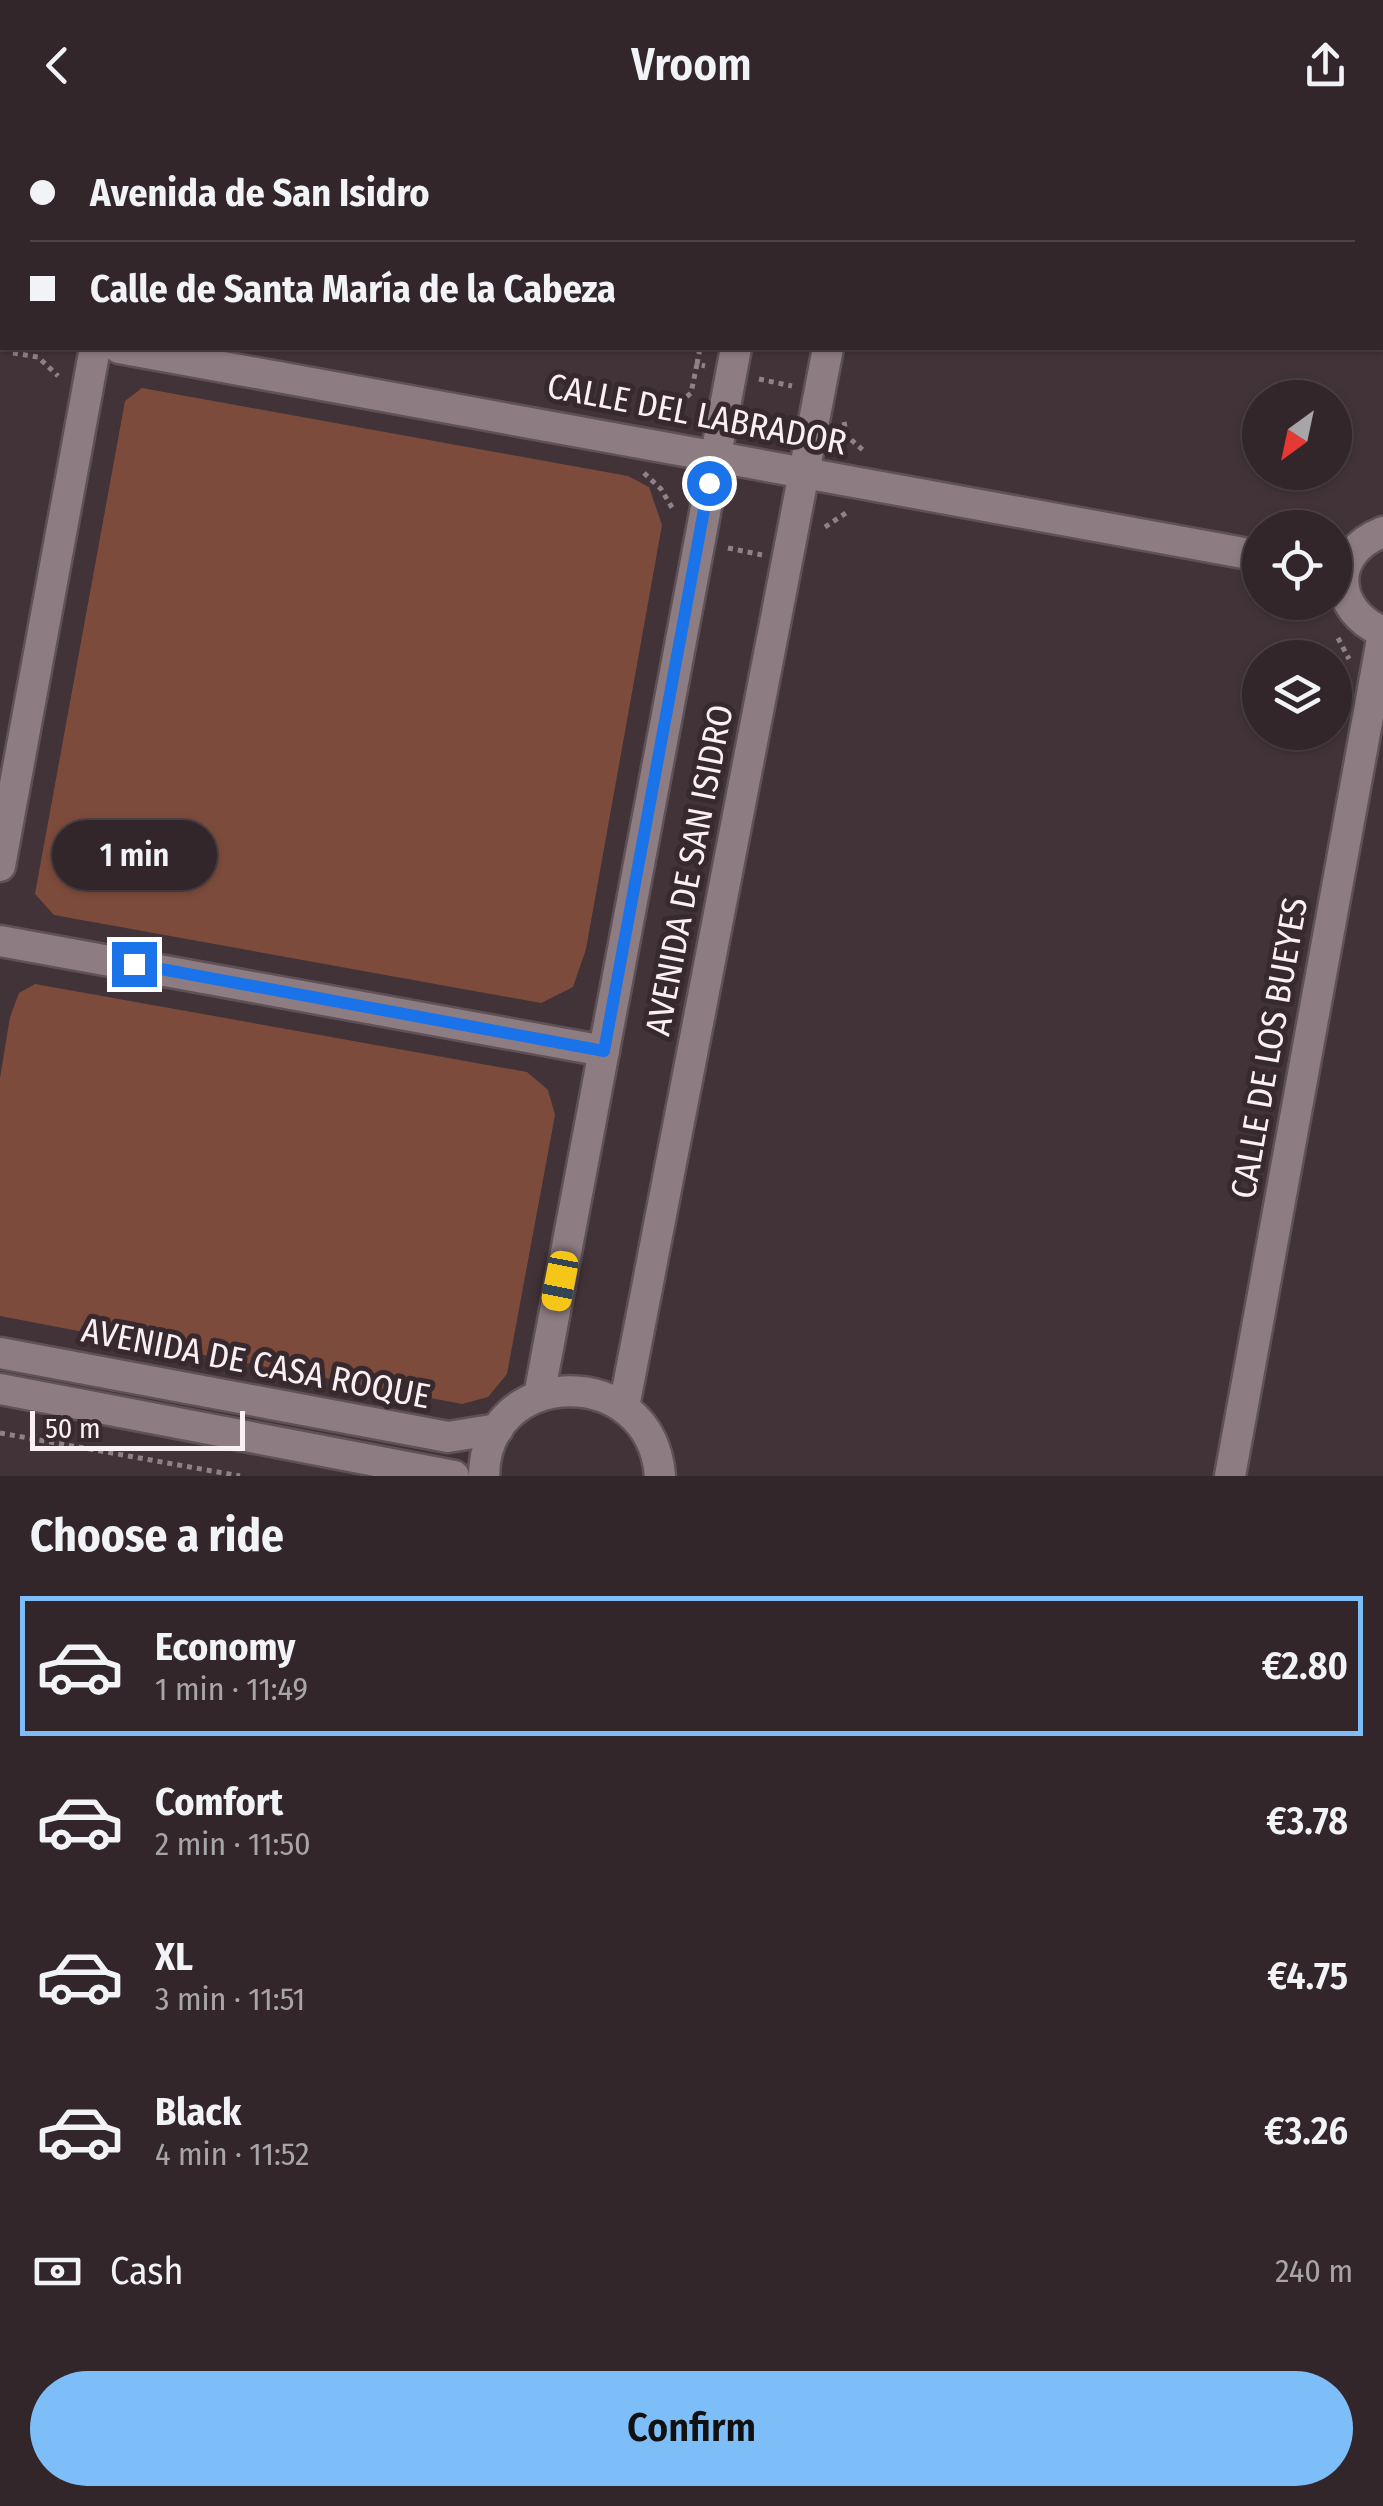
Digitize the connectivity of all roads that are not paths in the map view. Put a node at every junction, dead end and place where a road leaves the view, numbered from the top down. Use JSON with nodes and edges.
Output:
{"nodes":[{"id":1,"x":96,"y":350,"type":"edge"},
{"id":2,"x":131,"y":350,"type":"edge"},
{"id":3,"x":828,"y":350,"type":"edge"},
{"id":4,"x":733,"y":360,"type":"edge"},
{"id":5,"x":714,"y":454,"type":"junction"},
{"id":6,"x":804,"y":472,"type":"junction"},
{"id":7,"x":1383,"y":532,"type":"edge"},
{"id":8,"x":1242,"y":553,"type":"edge"},
{"id":9,"x":1352,"y":553,"type":"edge"},
{"id":10,"x":1352,"y":611,"type":"edge"},
{"id":11,"x":1383,"y":633,"type":"edge"},
{"id":12,"x":0,"y":866,"type":"edge"},
{"id":13,"x":0,"y":941,"type":"edge"},
{"id":14,"x":604,"y":1051,"type":"junction"},
{"id":15,"x":0,"y":1353,"type":"edge"},
{"id":16,"x":0,"y":1388,"type":"edge"},
{"id":17,"x":539,"y":1396,"type":"junction"},
{"id":18,"x":624,"y":1407,"type":"junction"},
{"id":19,"x":498,"y":1429,"type":"junction"},
{"id":20,"x":664,"y":1475,"type":"edge"},
{"id":21,"x":454,"y":1476,"type":"edge"},
{"id":22,"x":484,"y":1476,"type":"edge"},
{"id":23,"x":1230,"y":1476,"type":"edge"}],
"edges":[{"from":1,"to":12,"type":"street"},
{"from":2,"to":5,"type":"street","name":"CALLE DEL LABRADOR"},
{"from":3,"to":6,"type":"street","name":"AVENIDA DE SAN ISIDRO"},
{"from":4,"to":5,"type":"street","name":"AVENIDA DE SAN ISIDRO"},
{"from":5,"to":6,"type":"street","name":"CALLE DEL LABRADOR"},
{"from":5,"to":14,"type":"street","name":"AVENIDA DE SAN ISIDRO"},
{"from":6,"to":8,"type":"street","name":"CALLE DEL LABRADOR"},
{"from":6,"to":18,"type":"street","name":"AVENIDA DE SAN ISIDRO"},
{"from":7,"to":9,"type":"street"},
{"from":10,"to":11,"type":"street"},
{"from":11,"to":23,"type":"street","name":"CALLE DE LOS BUEYES"},
{"from":13,"to":14,"type":"street"},
{"from":14,"to":17,"type":"street","name":"AVENIDA DE SAN ISIDRO"},
{"from":15,"to":19,"type":"street","name":"AVENIDA DE CASA ROQUE"},
{"from":16,"to":21,"type":"street","name":"AVENIDA DE CASA ROQUE"},
{"from":17,"to":18,"type":"street"},
{"from":17,"to":19,"type":"street"},
{"from":18,"to":20,"type":"street"},
{"from":19,"to":22,"type":"street"}]}
